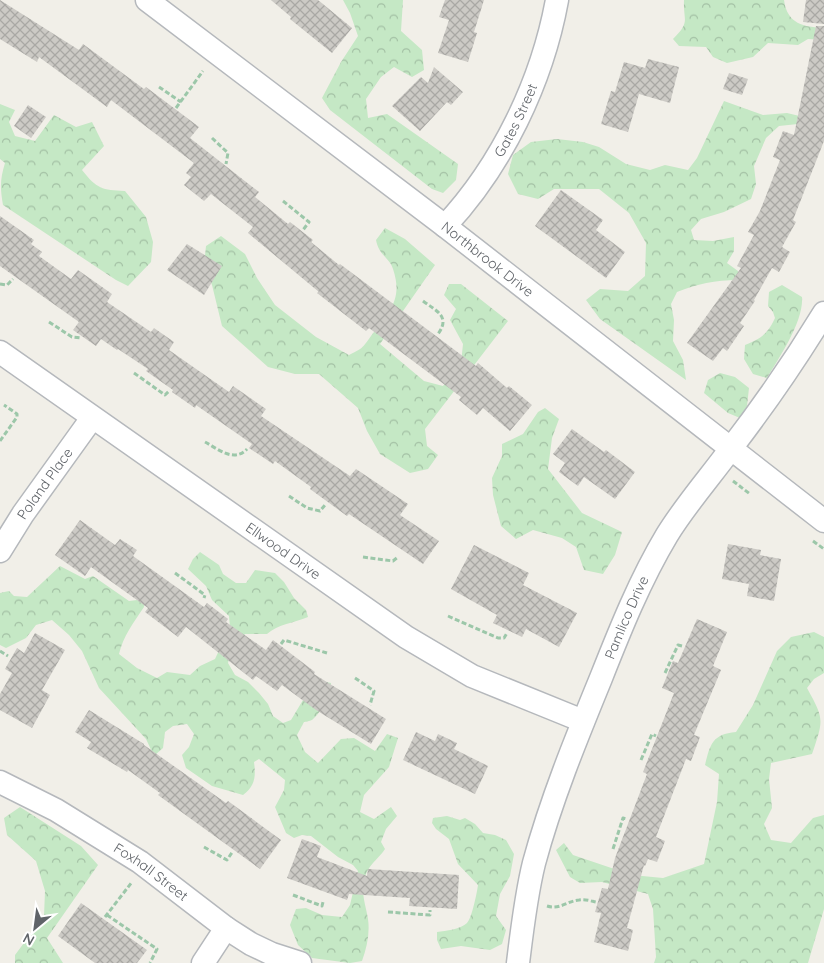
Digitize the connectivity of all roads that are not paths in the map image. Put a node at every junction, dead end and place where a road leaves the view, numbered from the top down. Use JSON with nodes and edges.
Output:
{"nodes":[{"id":1,"x":147,"y":0,"type":"edge"},
{"id":2,"x":557,"y":0,"type":"edge"},
{"id":3,"x":445,"y":226,"type":"junction"},
{"id":4,"x":824,"y":313,"type":"edge"},
{"id":5,"x":0,"y":352,"type":"edge"},
{"id":6,"x":92,"y":418,"type":"junction"},
{"id":7,"x":731,"y":449,"type":"junction"},
{"id":8,"x":824,"y":521,"type":"edge"},
{"id":9,"x":0,"y":551,"type":"edge"},
{"id":10,"x":583,"y":721,"type":"junction"},
{"id":11,"x":0,"y":782,"type":"edge"},
{"id":12,"x":226,"y":928,"type":"junction"},
{"id":13,"x":203,"y":963,"type":"edge"},
{"id":14,"x":300,"y":963,"type":"edge"},
{"id":15,"x":518,"y":963,"type":"edge"}],
"edges":[{"from":1,"to":3,"type":"street","name":"Northbrook Drive"},
{"from":2,"to":3,"type":"street","name":"Gates Street"},
{"from":3,"to":7,"type":"street","name":"Northbrook Drive"},
{"from":4,"to":7,"type":"street","name":"Pamlico Drive"},
{"from":5,"to":6,"type":"street","name":"Ellwood Drive"},
{"from":6,"to":9,"type":"street","name":"Poland Place"},
{"from":6,"to":10,"type":"street","name":"Ellwood Drive"},
{"from":7,"to":8,"type":"street","name":"Northbrook Drive"},
{"from":7,"to":10,"type":"street","name":"Pamlico Drive"},
{"from":10,"to":15,"type":"street","name":"Pamlico Drive"},
{"from":11,"to":12,"type":"street","name":"Foxhall Street"},
{"from":12,"to":13,"type":"street"},
{"from":12,"to":14,"type":"street","name":"Foxhall Street"}]}
